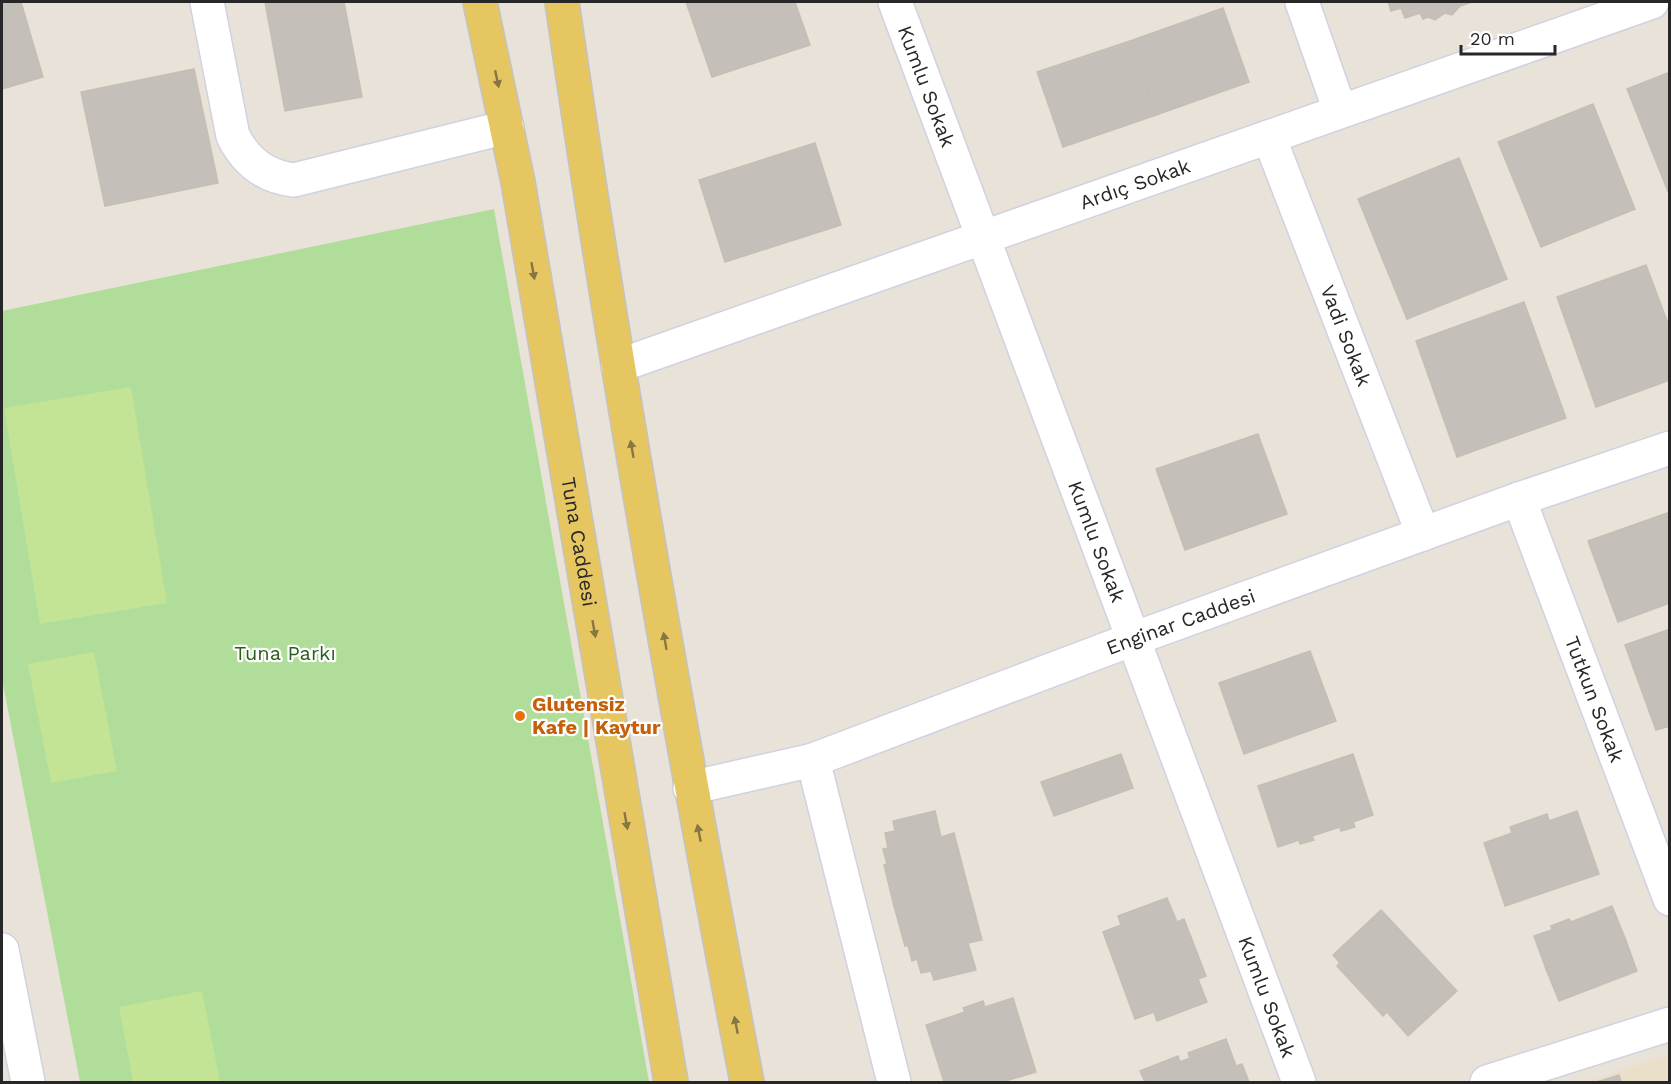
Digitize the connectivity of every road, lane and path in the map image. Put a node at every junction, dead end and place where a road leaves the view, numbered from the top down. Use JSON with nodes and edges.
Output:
{"nodes":[{"id":1,"x":207,"y":2,"type":"edge"},
{"id":2,"x":461,"y":2,"type":"edge"},
{"id":3,"x":480,"y":2,"type":"edge"},
{"id":4,"x":895,"y":2,"type":"edge"},
{"id":5,"x":1302,"y":2,"type":"edge"},
{"id":6,"x":1652,"y":2,"type":"edge"},
{"id":7,"x":565,"y":8,"type":"edge"},
{"id":8,"x":1614,"y":8,"type":"edge"},
{"id":9,"x":489,"y":45,"type":"junction"},
{"id":10,"x":1340,"y":111,"type":"junction"},
{"id":11,"x":507,"y":127,"type":"junction"},
{"id":12,"x":1269,"y":137,"type":"junction"},
{"id":13,"x":983,"y":238,"type":"junction"},
{"id":14,"x":618,"y":366,"type":"junction"},
{"id":15,"x":1670,"y":448,"type":"edge"},
{"id":16,"x":1519,"y":499,"type":"junction"},
{"id":17,"x":1423,"y":534,"type":"junction"},
{"id":18,"x":1133,"y":639,"type":"junction"},
{"id":19,"x":813,"y":760,"type":"junction"},
{"id":20,"x":690,"y":788,"type":"junction"},
{"id":21,"x":1670,"y":899,"type":"edge"},
{"id":22,"x":2,"y":950,"type":"edge"},
{"id":23,"x":1670,"y":1024,"type":"edge"},
{"id":24,"x":28,"y":1083,"type":"edge"},
{"id":25,"x":670,"y":1083,"type":"edge"},
{"id":26,"x":747,"y":1083,"type":"edge"},
{"id":27,"x":894,"y":1083,"type":"edge"},
{"id":28,"x":1299,"y":1083,"type":"edge"},
{"id":29,"x":1487,"y":1083,"type":"edge"}],
"edges":[{"from":1,"to":11,"type":"street"},
{"from":2,"to":9,"type":"street"},
{"from":3,"to":9,"type":"main road","name":"Tuna Caddesi"},
{"from":4,"to":13,"type":"street","name":"Kumlu Sokak"},
{"from":5,"to":10,"type":"street"},
{"from":6,"to":8,"type":"street","name":"Ardıç Sokak"},
{"from":7,"to":14,"type":"main road"},
{"from":8,"to":10,"type":"street","name":"Ardıç Sokak"},
{"from":9,"to":11,"type":"main road","name":"Tuna Caddesi","one_way":true},
{"from":10,"to":12,"type":"street","name":"Ardıç Sokak"},
{"from":11,"to":25,"type":"main road","name":"Tuna Caddesi","one_way":true},
{"from":12,"to":13,"type":"street","name":"Ardıç Sokak"},
{"from":12,"to":17,"type":"street","name":"Vadi Sokak"},
{"from":13,"to":14,"type":"street","name":"Ardıç Sokak"},
{"from":13,"to":18,"type":"street","name":"Kumlu Sokak"},
{"from":20,"to":14,"type":"main road","one_way":true},
{"from":15,"to":16,"type":"street","name":"Enginar Caddesi"},
{"from":16,"to":17,"type":"street","name":"Enginar Caddesi"},
{"from":16,"to":21,"type":"street","name":"Tutkun Sokak"},
{"from":17,"to":18,"type":"street","name":"Enginar Caddesi"},
{"from":18,"to":19,"type":"street","name":"Enginar Caddesi"},
{"from":18,"to":28,"type":"street","name":"Kumlu Sokak"},
{"from":19,"to":20,"type":"street","name":"Enginar Caddesi"},
{"from":19,"to":27,"type":"street"},
{"from":26,"to":20,"type":"main road","one_way":true},
{"from":22,"to":24,"type":"street"},
{"from":23,"to":29,"type":"street"}]}
